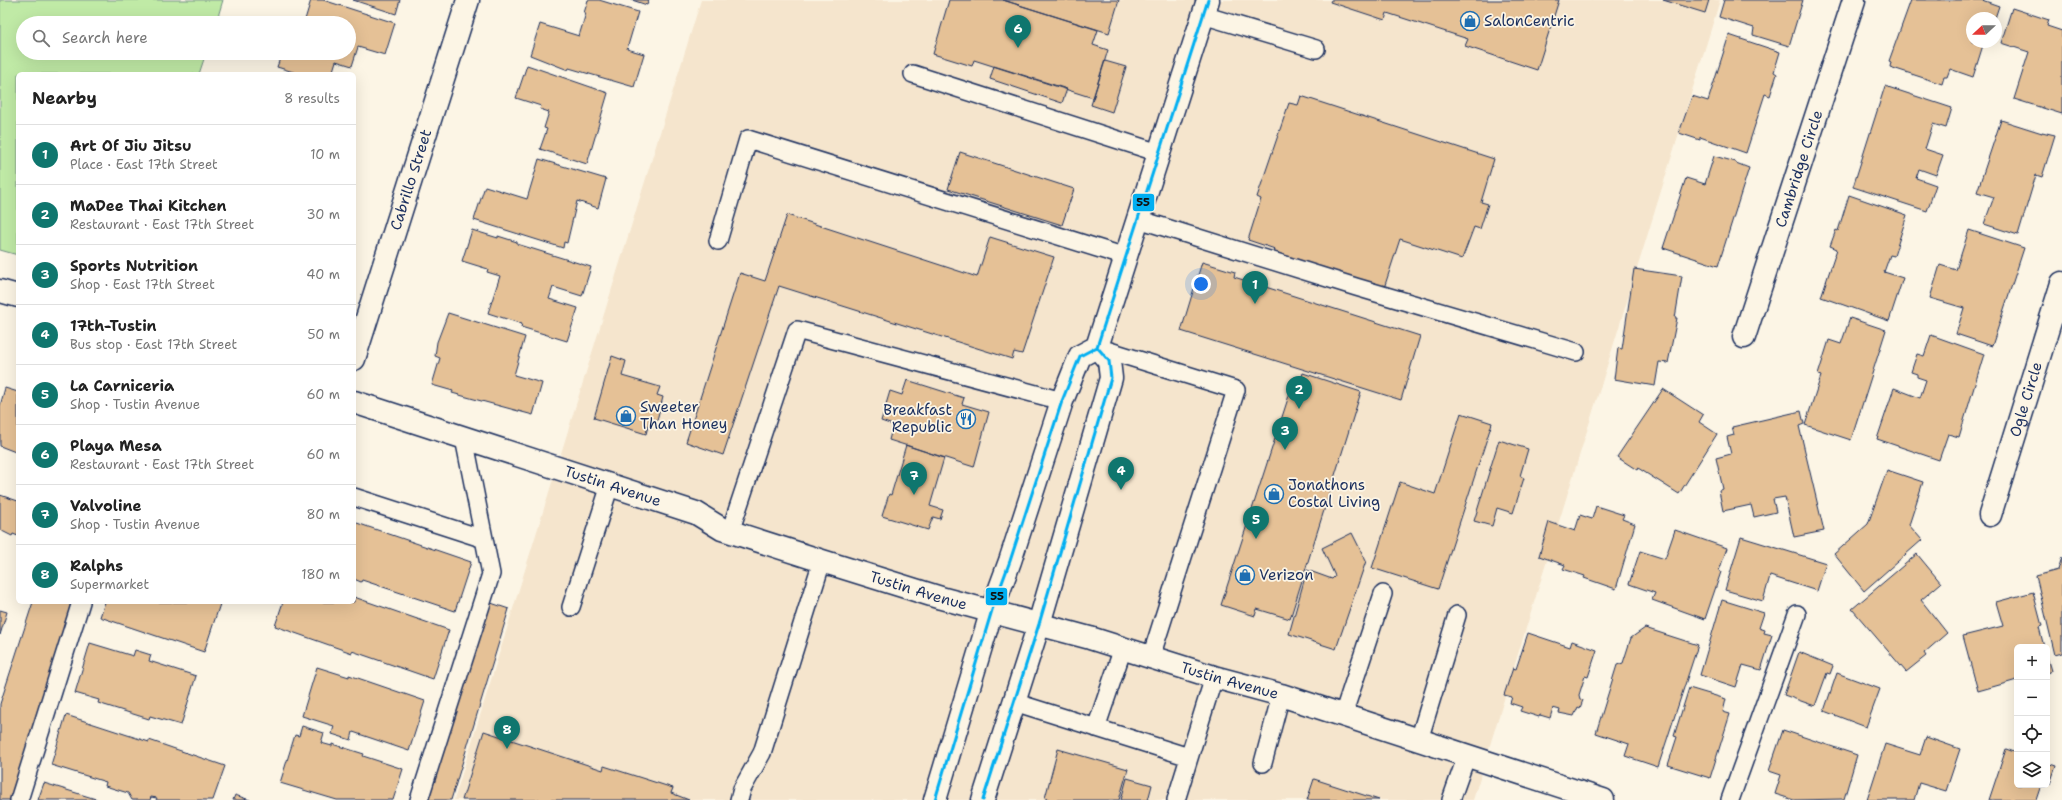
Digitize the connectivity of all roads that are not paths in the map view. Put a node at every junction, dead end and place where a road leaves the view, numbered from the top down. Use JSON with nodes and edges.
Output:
{"nodes":[{"id":1,"x":468,"y":0,"type":"edge"},
{"id":2,"x":1854,"y":0,"type":"edge"},
{"id":3,"x":1206,"y":8,"type":"edge"},
{"id":4,"x":1316,"y":49,"type":"dead end"},
{"id":5,"x":913,"y":74,"type":"dead end"},
{"id":6,"x":1159,"y":153,"type":"junction"},
{"id":7,"x":1138,"y":219,"type":"junction"},
{"id":8,"x":718,"y":241,"type":"dead end"},
{"id":9,"x":1126,"y":257,"type":"junction"},
{"id":10,"x":2062,"y":283,"type":"edge"},
{"id":11,"x":0,"y":291,"type":"edge"},
{"id":12,"x":16,"y":295,"type":"edge"},
{"id":13,"x":1744,"y":336,"type":"dead end"},
{"id":14,"x":1097,"y":347,"type":"junction"},
{"id":15,"x":1576,"y":352,"type":"dead end"},
{"id":16,"x":356,"y":353,"type":"edge"},
{"id":17,"x":1062,"y":401,"type":"junction"},
{"id":18,"x":356,"y":403,"type":"edge"},
{"id":19,"x":464,"y":438,"type":"junction"},
{"id":20,"x":610,"y":485,"type":"junction"},
{"id":21,"x":356,"y":498,"type":"edge"},
{"id":22,"x":1990,"y":515,"type":"dead end"},
{"id":23,"x":730,"y":532,"type":"junction"},
{"id":24,"x":484,"y":539,"type":"junction"},
{"id":25,"x":822,"y":561,"type":"junction"},
{"id":26,"x":1383,"y":594,"type":"dead end"},
{"id":27,"x":80,"y":604,"type":"edge"},
{"id":28,"x":571,"y":607,"type":"dead end"},
{"id":29,"x":992,"y":610,"type":"junction"},
{"id":30,"x":1457,"y":614,"type":"dead end"},
{"id":31,"x":1797,"y":614,"type":"dead end"},
{"id":32,"x":1039,"y":624,"type":"junction"},
{"id":33,"x":1123,"y":648,"type":"junction"},
{"id":34,"x":1151,"y":657,"type":"junction"},
{"id":35,"x":1214,"y":677,"type":"junction"},
{"id":36,"x":1281,"y":695,"type":"junction"},
{"id":37,"x":1014,"y":702,"type":"junction"},
{"id":38,"x":1343,"y":715,"type":"junction"},
{"id":39,"x":1096,"y":728,"type":"junction"},
{"id":40,"x":1419,"y":740,"type":"junction"},
{"id":41,"x":1467,"y":755,"type":"junction"},
{"id":42,"x":1189,"y":757,"type":"junction"},
{"id":43,"x":1263,"y":763,"type":"dead end"},
{"id":44,"x":18,"y":800,"type":"edge"},
{"id":45,"x":419,"y":800,"type":"edge"},
{"id":46,"x":739,"y":800,"type":"edge"},
{"id":47,"x":935,"y":800,"type":"edge"},
{"id":48,"x":983,"y":800,"type":"edge"},
{"id":49,"x":1176,"y":800,"type":"edge"},
{"id":50,"x":1451,"y":800,"type":"edge"},
{"id":51,"x":1603,"y":800,"type":"edge"},
{"id":52,"x":1730,"y":800,"type":"edge"}],
"edges":[{"from":1,"to":16,"type":"street","name":"Cabrillo Street"},
{"from":2,"to":13,"type":"street","name":"Cambridge Circle"},
{"from":3,"to":4,"type":"lane"},
{"from":3,"to":6,"type":"street"},
{"from":5,"to":6,"type":"lane"},
{"from":6,"to":7,"type":"street"},
{"from":7,"to":9,"type":"street"},
{"from":7,"to":15,"type":"lane"},
{"from":8,"to":9,"type":"lane"},
{"from":9,"to":14,"type":"street"},
{"from":10,"to":22,"type":"street","name":"Ogle Circle"},
{"from":11,"to":12,"type":"street"},
{"from":14,"to":17,"type":"street"},
{"from":14,"to":32,"type":"street"},
{"from":14,"to":34,"type":"lane"},
{"from":17,"to":23,"type":"lane"},
{"from":17,"to":29,"type":"street"},
{"from":18,"to":19,"type":"street","name":"Tustin Avenue"},
{"from":19,"to":20,"type":"street","name":"Tustin Avenue"},
{"from":19,"to":24,"type":"lane"},
{"from":20,"to":23,"type":"street","name":"Tustin Avenue"},
{"from":20,"to":28,"type":"lane"},
{"from":21,"to":24,"type":"lane"},
{"from":23,"to":25,"type":"street","name":"Tustin Avenue"},
{"from":24,"to":45,"type":"lane"},
{"from":25,"to":29,"type":"street","name":"Tustin Avenue"},
{"from":25,"to":46,"type":"lane"},
{"from":26,"to":38,"type":"lane"},
{"from":27,"to":44,"type":"lane"},
{"from":29,"to":32,"type":"street","name":"Tustin Avenue"},
{"from":29,"to":47,"type":"street"},
{"from":30,"to":40,"type":"lane"},
{"from":31,"to":52,"type":"lane"},
{"from":32,"to":33,"type":"street","name":"Tustin Avenue"},
{"from":32,"to":37,"type":"street"},
{"from":33,"to":34,"type":"street","name":"Tustin Avenue"},
{"from":33,"to":39,"type":"lane"},
{"from":34,"to":35,"type":"street","name":"Tustin Avenue"},
{"from":35,"to":36,"type":"street","name":"Tustin Avenue"},
{"from":35,"to":42,"type":"lane"},
{"from":36,"to":38,"type":"street","name":"Tustin Avenue"},
{"from":36,"to":43,"type":"lane"},
{"from":37,"to":39,"type":"lane"},
{"from":37,"to":48,"type":"street"},
{"from":38,"to":40,"type":"street","name":"Tustin Avenue"},
{"from":39,"to":42,"type":"lane"},
{"from":40,"to":41,"type":"street","name":"Tustin Avenue"},
{"from":41,"to":50,"type":"lane"},
{"from":41,"to":51,"type":"street","name":"Tustin Avenue"},
{"from":42,"to":49,"type":"lane"}]}
